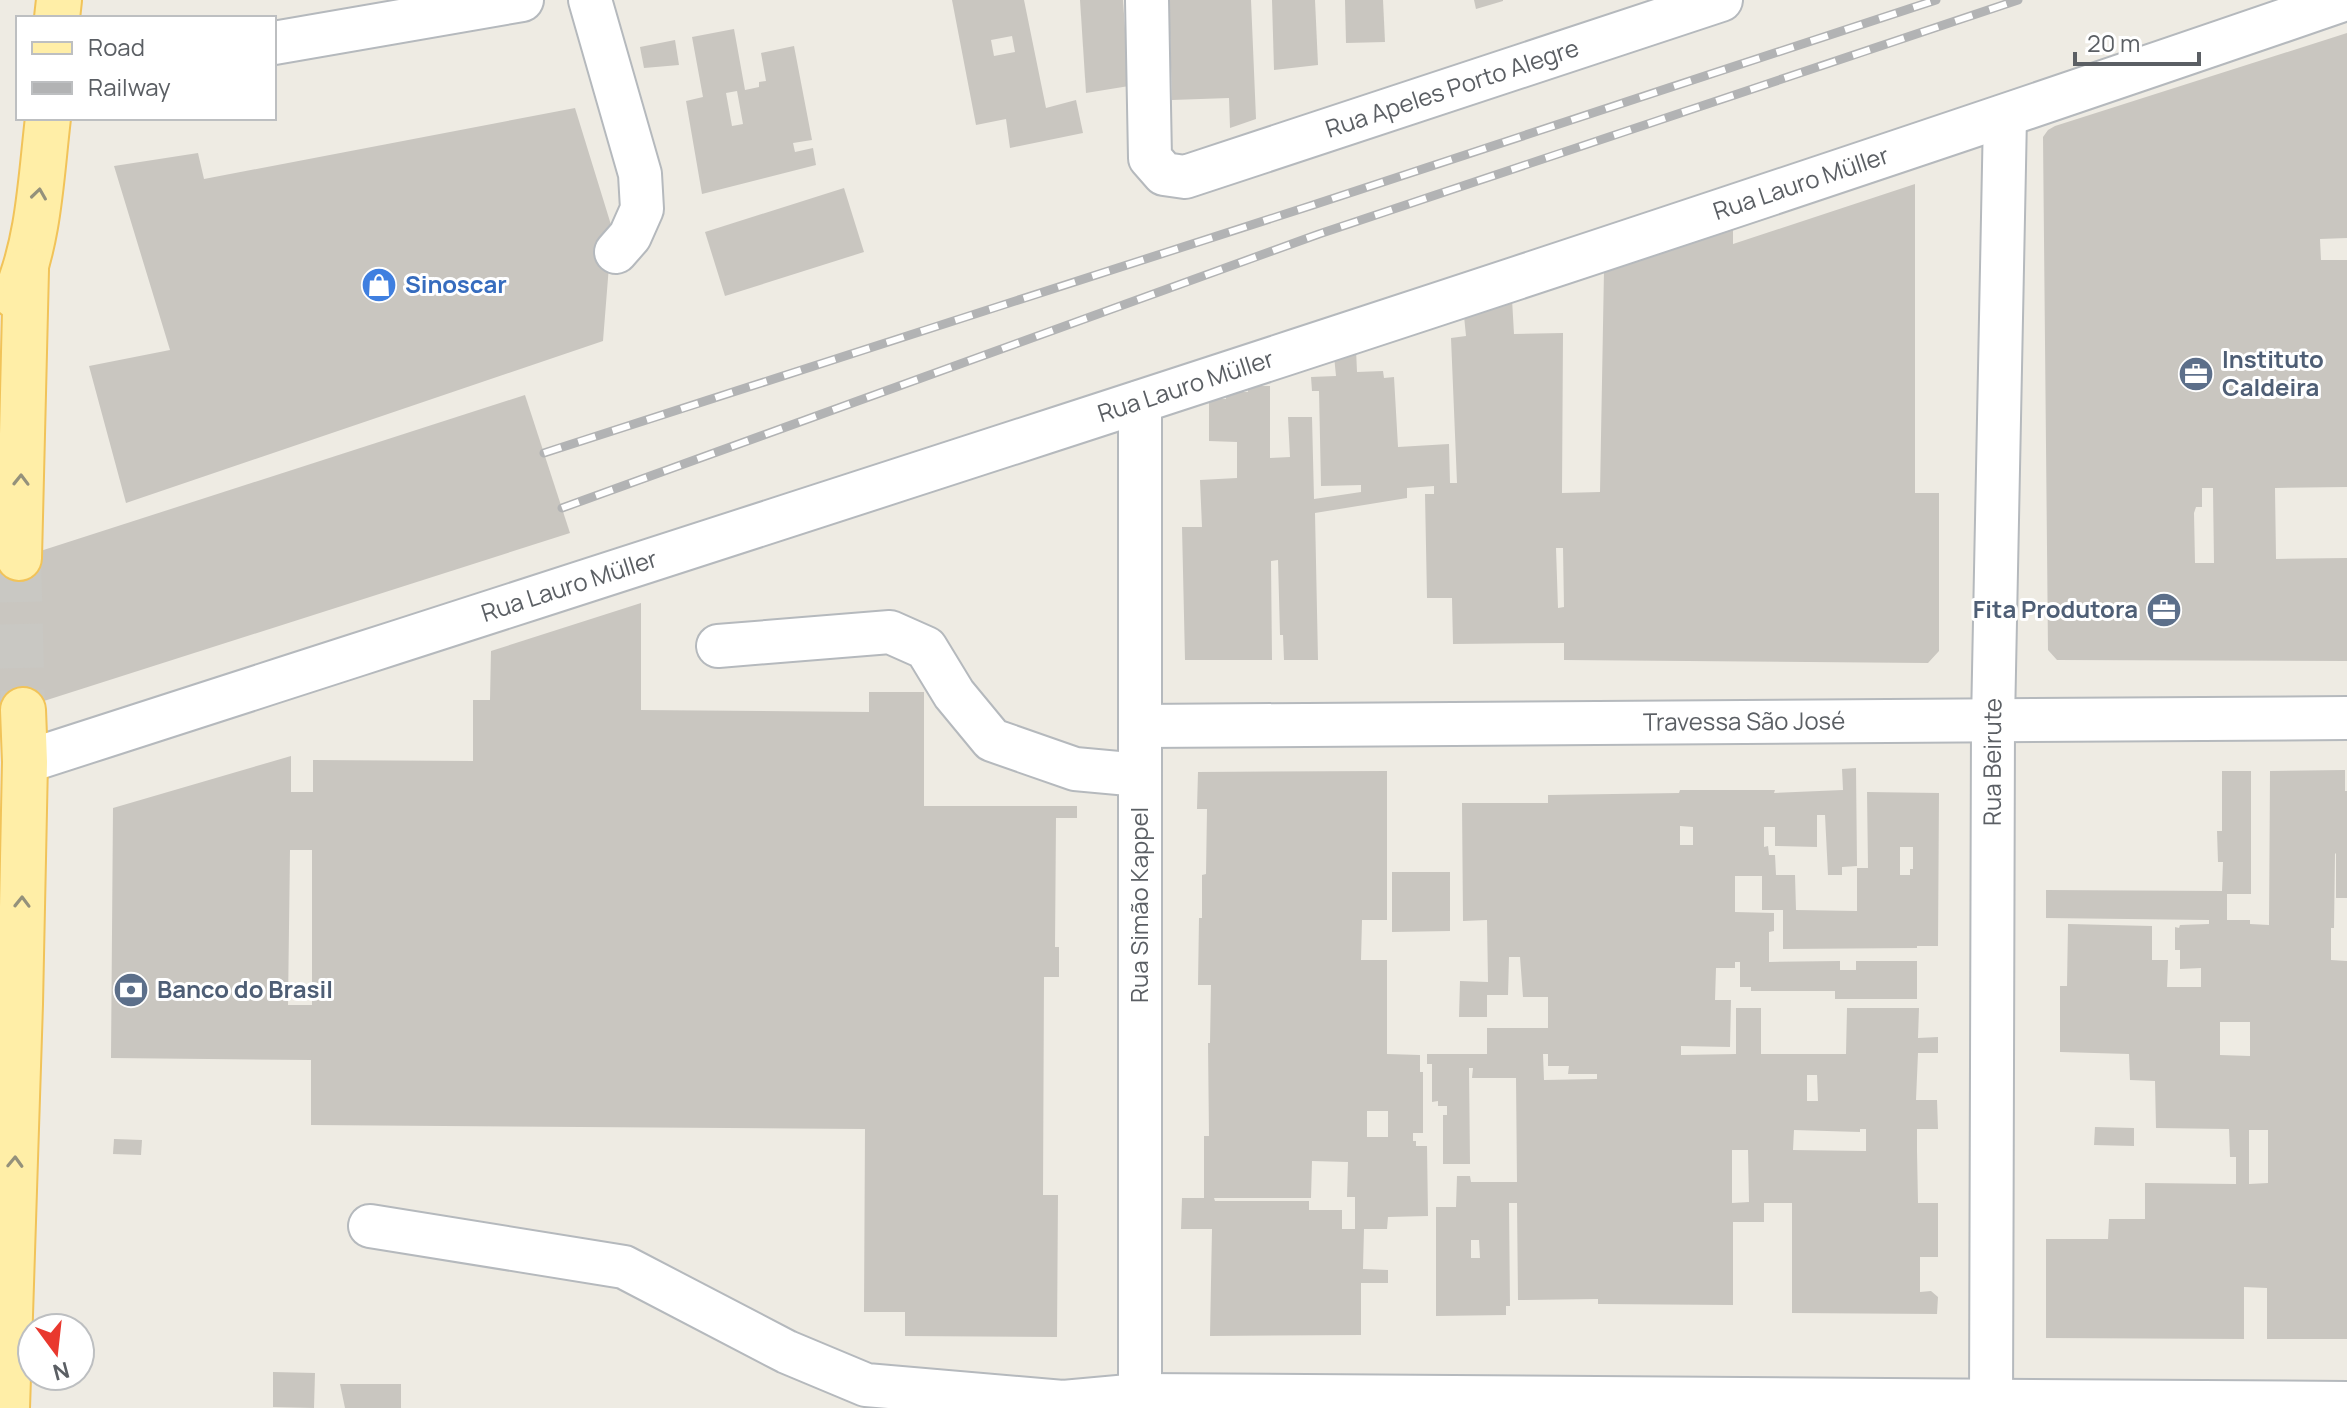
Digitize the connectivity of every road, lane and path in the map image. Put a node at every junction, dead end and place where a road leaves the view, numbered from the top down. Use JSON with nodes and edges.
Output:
{"nodes":[{"id":1,"x":522,"y":0,"type":"edge"},
{"id":2,"x":590,"y":0,"type":"edge"},
{"id":3,"x":1147,"y":0,"type":"edge"},
{"id":4,"x":1721,"y":0,"type":"edge"},
{"id":5,"x":2343,"y":0,"type":"edge"},
{"id":6,"x":276,"y":43,"type":"edge"},
{"id":7,"x":2005,"y":116,"type":"junction"},
{"id":8,"x":48,"y":120,"type":"edge"},
{"id":9,"x":616,"y":252,"type":"dead end"},
{"id":10,"x":26,"y":270,"type":"junction"},
{"id":11,"x":0,"y":329,"type":"edge"},
{"id":12,"x":1140,"y":402,"type":"junction"},
{"id":13,"x":19,"y":558,"type":"tunnel mouth"},
{"id":14,"x":718,"y":646,"type":"dead end"},
{"id":15,"x":23,"y":710,"type":"tunnel mouth"},
{"id":16,"x":2347,"y":718,"type":"edge"},
{"id":17,"x":1993,"y":722,"type":"junction"},
{"id":18,"x":1140,"y":726,"type":"junction"},
{"id":19,"x":25,"y":762,"type":"junction"},
{"id":20,"x":1140,"y":775,"type":"junction"},
{"id":21,"x":10,"y":1003,"type":"edge"},
{"id":22,"x":370,"y":1226,"type":"dead end"},
{"id":23,"x":1140,"y":1402,"type":"edge"},
{"id":24,"x":2347,"y":1403,"type":"edge"},
{"id":25,"x":1991,"y":1404,"type":"edge"},
{"id":26,"x":7,"y":1408,"type":"edge"}],
"edges":[{"from":1,"to":6,"type":"street"},
{"from":2,"to":9,"type":"street"},
{"from":3,"to":4,"type":"street","name":"Rua Apeles Porto Alegre"},
{"from":5,"to":7,"type":"street","name":"Rua Lauro Müller"},
{"from":7,"to":12,"type":"street","name":"Rua Lauro Müller"},
{"from":7,"to":17,"type":"street","name":"Rua Beirute"},
{"from":10,"to":8,"type":"main road","one_way":true},
{"from":10,"to":11,"type":"main road"},
{"from":13,"to":10,"type":"main road","one_way":true},
{"from":12,"to":18,"type":"street","name":"Rua Simão Kappel"},
{"from":12,"to":19,"type":"street","name":"Rua Lauro Müller"},
{"from":14,"to":20,"type":"street"},
{"from":15,"to":19,"type":"main road"},
{"from":16,"to":17,"type":"street","name":"Travessa São José"},
{"from":17,"to":18,"type":"street","name":"Travessa São José"},
{"from":17,"to":25,"type":"street","name":"Rua Beirute"},
{"from":18,"to":20,"type":"street","name":"Rua Simão Kappel"},
{"from":21,"to":19,"type":"main road","one_way":true},
{"from":20,"to":23,"type":"street","name":"Rua Simão Kappel"},
{"from":26,"to":21,"type":"main road","one_way":true},
{"from":22,"to":23,"type":"street"},
{"from":23,"to":25,"type":"street"},
{"from":24,"to":25,"type":"street"}]}
